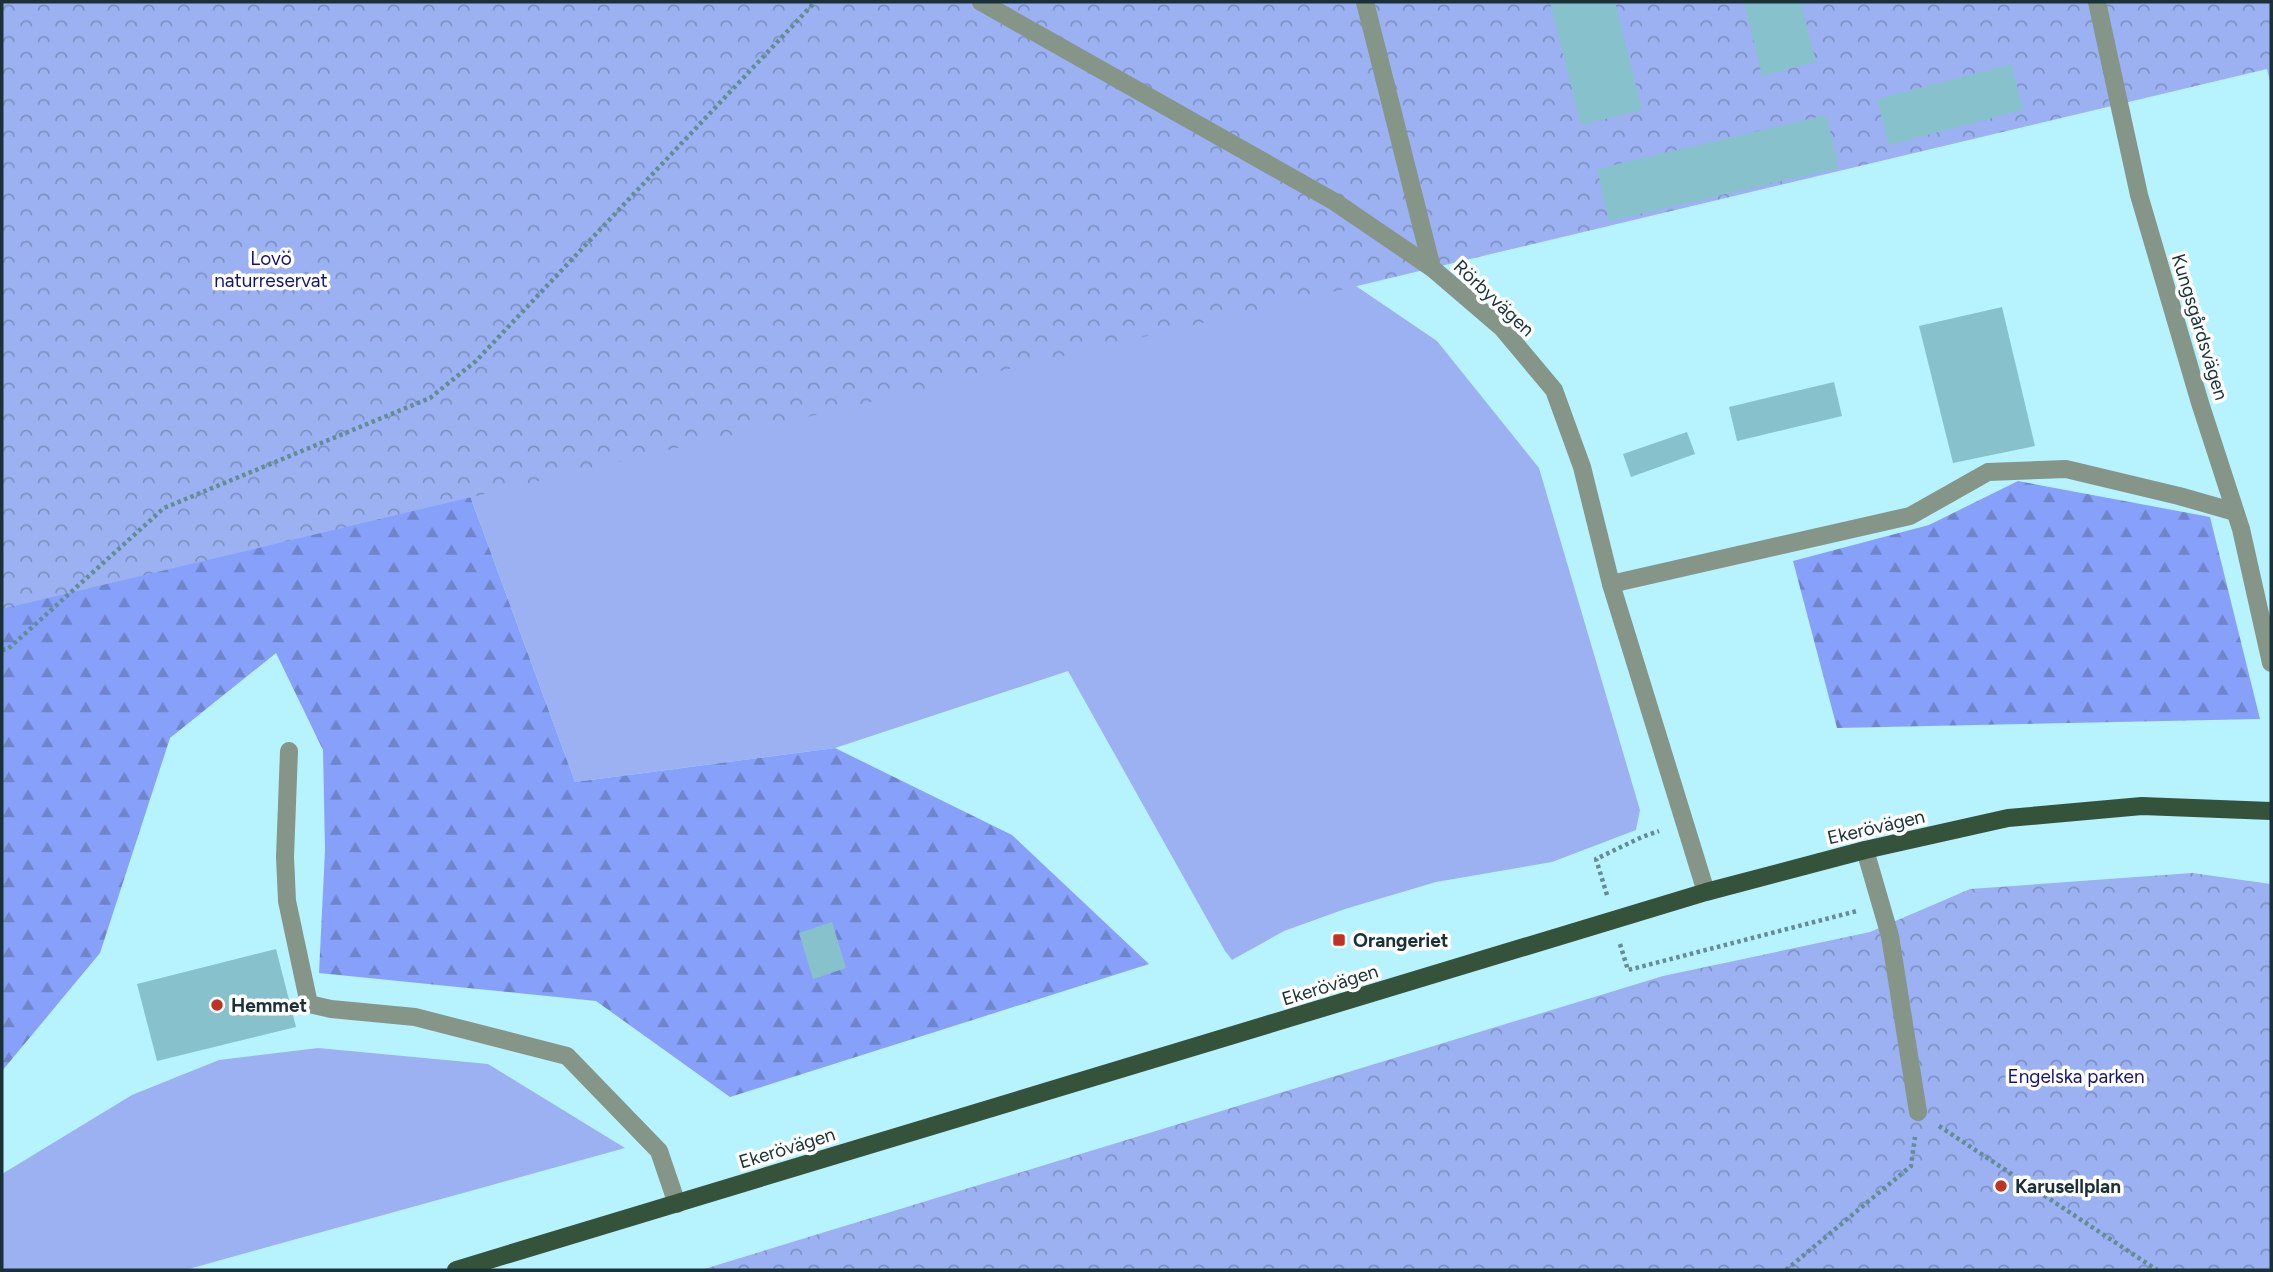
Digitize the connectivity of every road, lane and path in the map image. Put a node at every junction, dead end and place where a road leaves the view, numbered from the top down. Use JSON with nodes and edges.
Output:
{"nodes":[{"id":1,"x":815,"y":2,"type":"edge"},
{"id":2,"x":981,"y":2,"type":"edge"},
{"id":3,"x":1365,"y":2,"type":"edge"},
{"id":4,"x":2097,"y":2,"type":"edge"},
{"id":5,"x":1432,"y":268,"type":"junction"},
{"id":6,"x":2235,"y":512,"type":"junction"},
{"id":7,"x":1611,"y":584,"type":"junction"},
{"id":8,"x":2,"y":650,"type":"edge"},
{"id":9,"x":2271,"y":663,"type":"edge"},
{"id":10,"x":289,"y":751,"type":"dead end"},
{"id":11,"x":2271,"y":811,"type":"edge"},
{"id":12,"x":1684,"y":823,"type":"junction"},
{"id":13,"x":1865,"y":850,"type":"junction"},
{"id":14,"x":1596,"y":859,"type":"dead end"},
{"id":15,"x":1706,"y":892,"type":"junction"},
{"id":16,"x":1881,"y":904,"type":"junction"},
{"id":17,"x":1628,"y":970,"type":"dead end"},
{"id":18,"x":1918,"y":1112,"type":"junction"},
{"id":19,"x":677,"y":1204,"type":"junction"},
{"id":20,"x":456,"y":1270,"type":"edge"},
{"id":21,"x":1786,"y":1270,"type":"edge"},
{"id":22,"x":2157,"y":1270,"type":"edge"}],
"edges":[{"from":1,"to":8,"type":"path"},
{"from":2,"to":5,"type":"street","name":"Rörbyvägen"},
{"from":3,"to":5,"type":"street"},
{"from":4,"to":6,"type":"street","name":"Kungsgårdsvägen"},
{"from":5,"to":7,"type":"street","name":"Rörbyvägen"},
{"from":6,"to":7,"type":"street"},
{"from":6,"to":9,"type":"street","name":"Kungsgårdsvägen"},
{"from":7,"to":12,"type":"street","name":"Rörbyvägen"},
{"from":10,"to":19,"type":"street"},
{"from":11,"to":13,"type":"main road","name":"Ekerövägen"},
{"from":12,"to":14,"type":"path"},
{"from":12,"to":15,"type":"street","name":"Rörbyvägen"},
{"from":13,"to":15,"type":"main road","name":"Ekerövägen"},
{"from":13,"to":16,"type":"street"},
{"from":15,"to":19,"type":"main road","name":"Ekerövägen"},
{"from":16,"to":17,"type":"path"},
{"from":16,"to":18,"type":"street"},
{"from":18,"to":21,"type":"path"},
{"from":18,"to":22,"type":"path"},
{"from":19,"to":20,"type":"main road","name":"Ekerövägen"}]}
